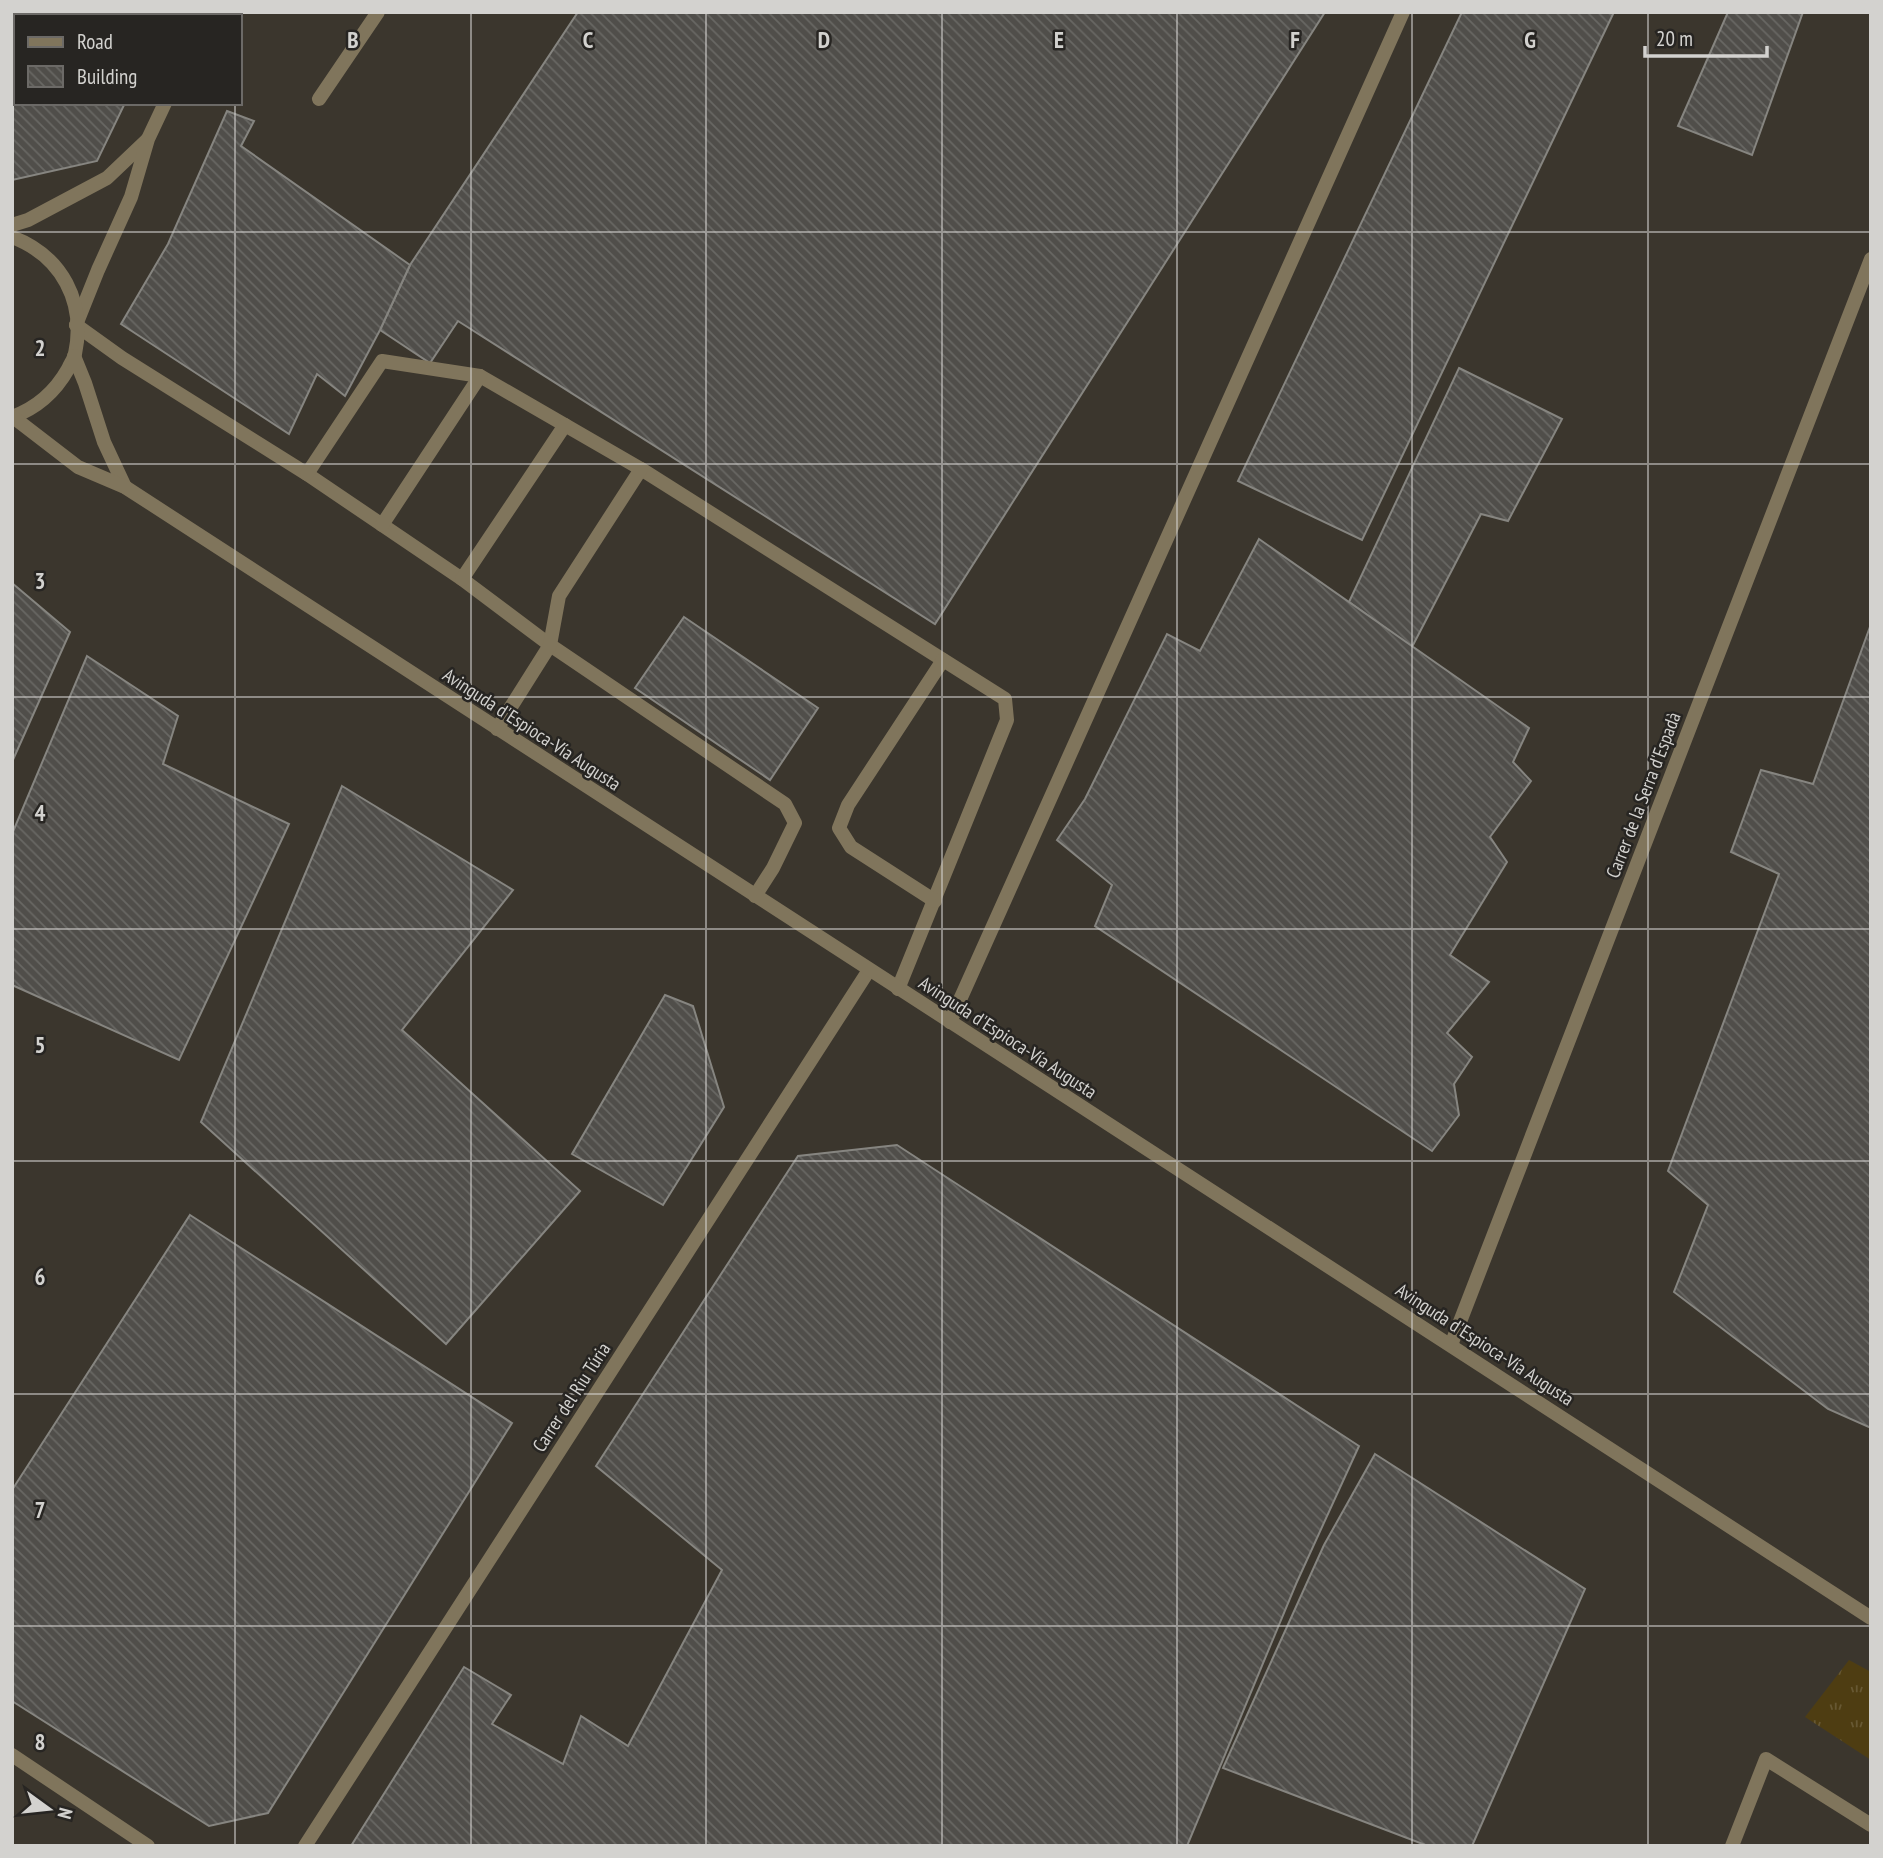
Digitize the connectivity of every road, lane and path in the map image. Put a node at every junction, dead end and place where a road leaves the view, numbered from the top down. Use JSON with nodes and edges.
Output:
{"nodes":[{"id":1,"x":378,"y":12,"type":"edge"},
{"id":2,"x":1403,"y":12,"type":"edge"},
{"id":3,"x":319,"y":99,"type":"dead end"},
{"id":4,"x":164,"y":105,"type":"edge"},
{"id":5,"x":148,"y":139,"type":"junction"},
{"id":6,"x":12,"y":225,"type":"edge"},
{"id":7,"x":12,"y":237,"type":"edge"},
{"id":8,"x":1871,"y":259,"type":"edge"},
{"id":9,"x":76,"y":325,"type":"junction"},
{"id":10,"x":75,"y":356,"type":"junction"},
{"id":11,"x":480,"y":376,"type":"junction"},
{"id":12,"x":13,"y":417,"type":"edge"},
{"id":13,"x":565,"y":425,"type":"junction"},
{"id":14,"x":641,"y":469,"type":"junction"},
{"id":15,"x":307,"y":474,"type":"junction"},
{"id":16,"x":125,"y":488,"type":"junction"},
{"id":17,"x":382,"y":525,"type":"junction"},
{"id":18,"x":462,"y":579,"type":"junction"},
{"id":19,"x":550,"y":645,"type":"junction"},
{"id":20,"x":943,"y":660,"type":"junction"},
{"id":21,"x":497,"y":729,"type":"junction"},
{"id":22,"x":755,"y":896,"type":"junction"},
{"id":23,"x":935,"y":901,"type":"junction"},
{"id":24,"x":869,"y":970,"type":"junction"},
{"id":25,"x":898,"y":989,"type":"junction"},
{"id":26,"x":950,"y":1022,"type":"junction"},
{"id":27,"x":1451,"y":1345,"type":"junction"},
{"id":28,"x":1871,"y":1618,"type":"edge"},
{"id":29,"x":12,"y":1755,"type":"edge"},
{"id":30,"x":1871,"y":1825,"type":"edge"},
{"id":31,"x":148,"y":1846,"type":"edge"},
{"id":32,"x":305,"y":1846,"type":"edge"},
{"id":33,"x":1732,"y":1846,"type":"edge"}],
"edges":[{"from":1,"to":3,"type":"street"},
{"from":2,"to":26,"type":"street"},
{"from":4,"to":5,"type":"street"},
{"from":5,"to":6,"type":"street"},
{"from":5,"to":9,"type":"street"},
{"from":7,"to":9,"type":"street"},
{"from":8,"to":27,"type":"street","name":"Carrer de la Serra d'Espadà"},
{"from":9,"to":10,"type":"street"},
{"from":9,"to":15,"type":"street"},
{"from":10,"to":12,"type":"street"},
{"from":10,"to":16,"type":"street"},
{"from":11,"to":13,"type":"street"},
{"from":11,"to":15,"type":"street"},
{"from":11,"to":17,"type":"street"},
{"from":12,"to":16,"type":"street","name":"Avinguda d'Espioca-Vía Augusta"},
{"from":13,"to":14,"type":"street"},
{"from":13,"to":18,"type":"street"},
{"from":14,"to":19,"type":"street"},
{"from":14,"to":20,"type":"street"},
{"from":15,"to":17,"type":"street"},
{"from":16,"to":21,"type":"street","name":"Avinguda d'Espioca-Vía Augusta"},
{"from":17,"to":18,"type":"street"},
{"from":18,"to":19,"type":"street"},
{"from":19,"to":21,"type":"street"},
{"from":19,"to":22,"type":"street"},
{"from":20,"to":23,"type":"street"},
{"from":20,"to":23,"type":"street"},
{"from":21,"to":22,"type":"street","name":"Avinguda d'Espioca-Vía Augusta"},
{"from":22,"to":24,"type":"street","name":"Avinguda d'Espioca-Vía Augusta"},
{"from":23,"to":25,"type":"street"},
{"from":24,"to":25,"type":"street","name":"Avinguda d'Espioca-Vía Augusta"},
{"from":24,"to":32,"type":"street","name":"Carrer del Riu Túria"},
{"from":25,"to":26,"type":"street","name":"Avinguda d'Espioca-Vía Augusta"},
{"from":26,"to":27,"type":"street","name":"Avinguda d'Espioca-Vía Augusta"},
{"from":27,"to":28,"type":"street","name":"Avinguda d'Espioca-Vía Augusta"},
{"from":29,"to":31,"type":"street"},
{"from":30,"to":33,"type":"street"}]}
